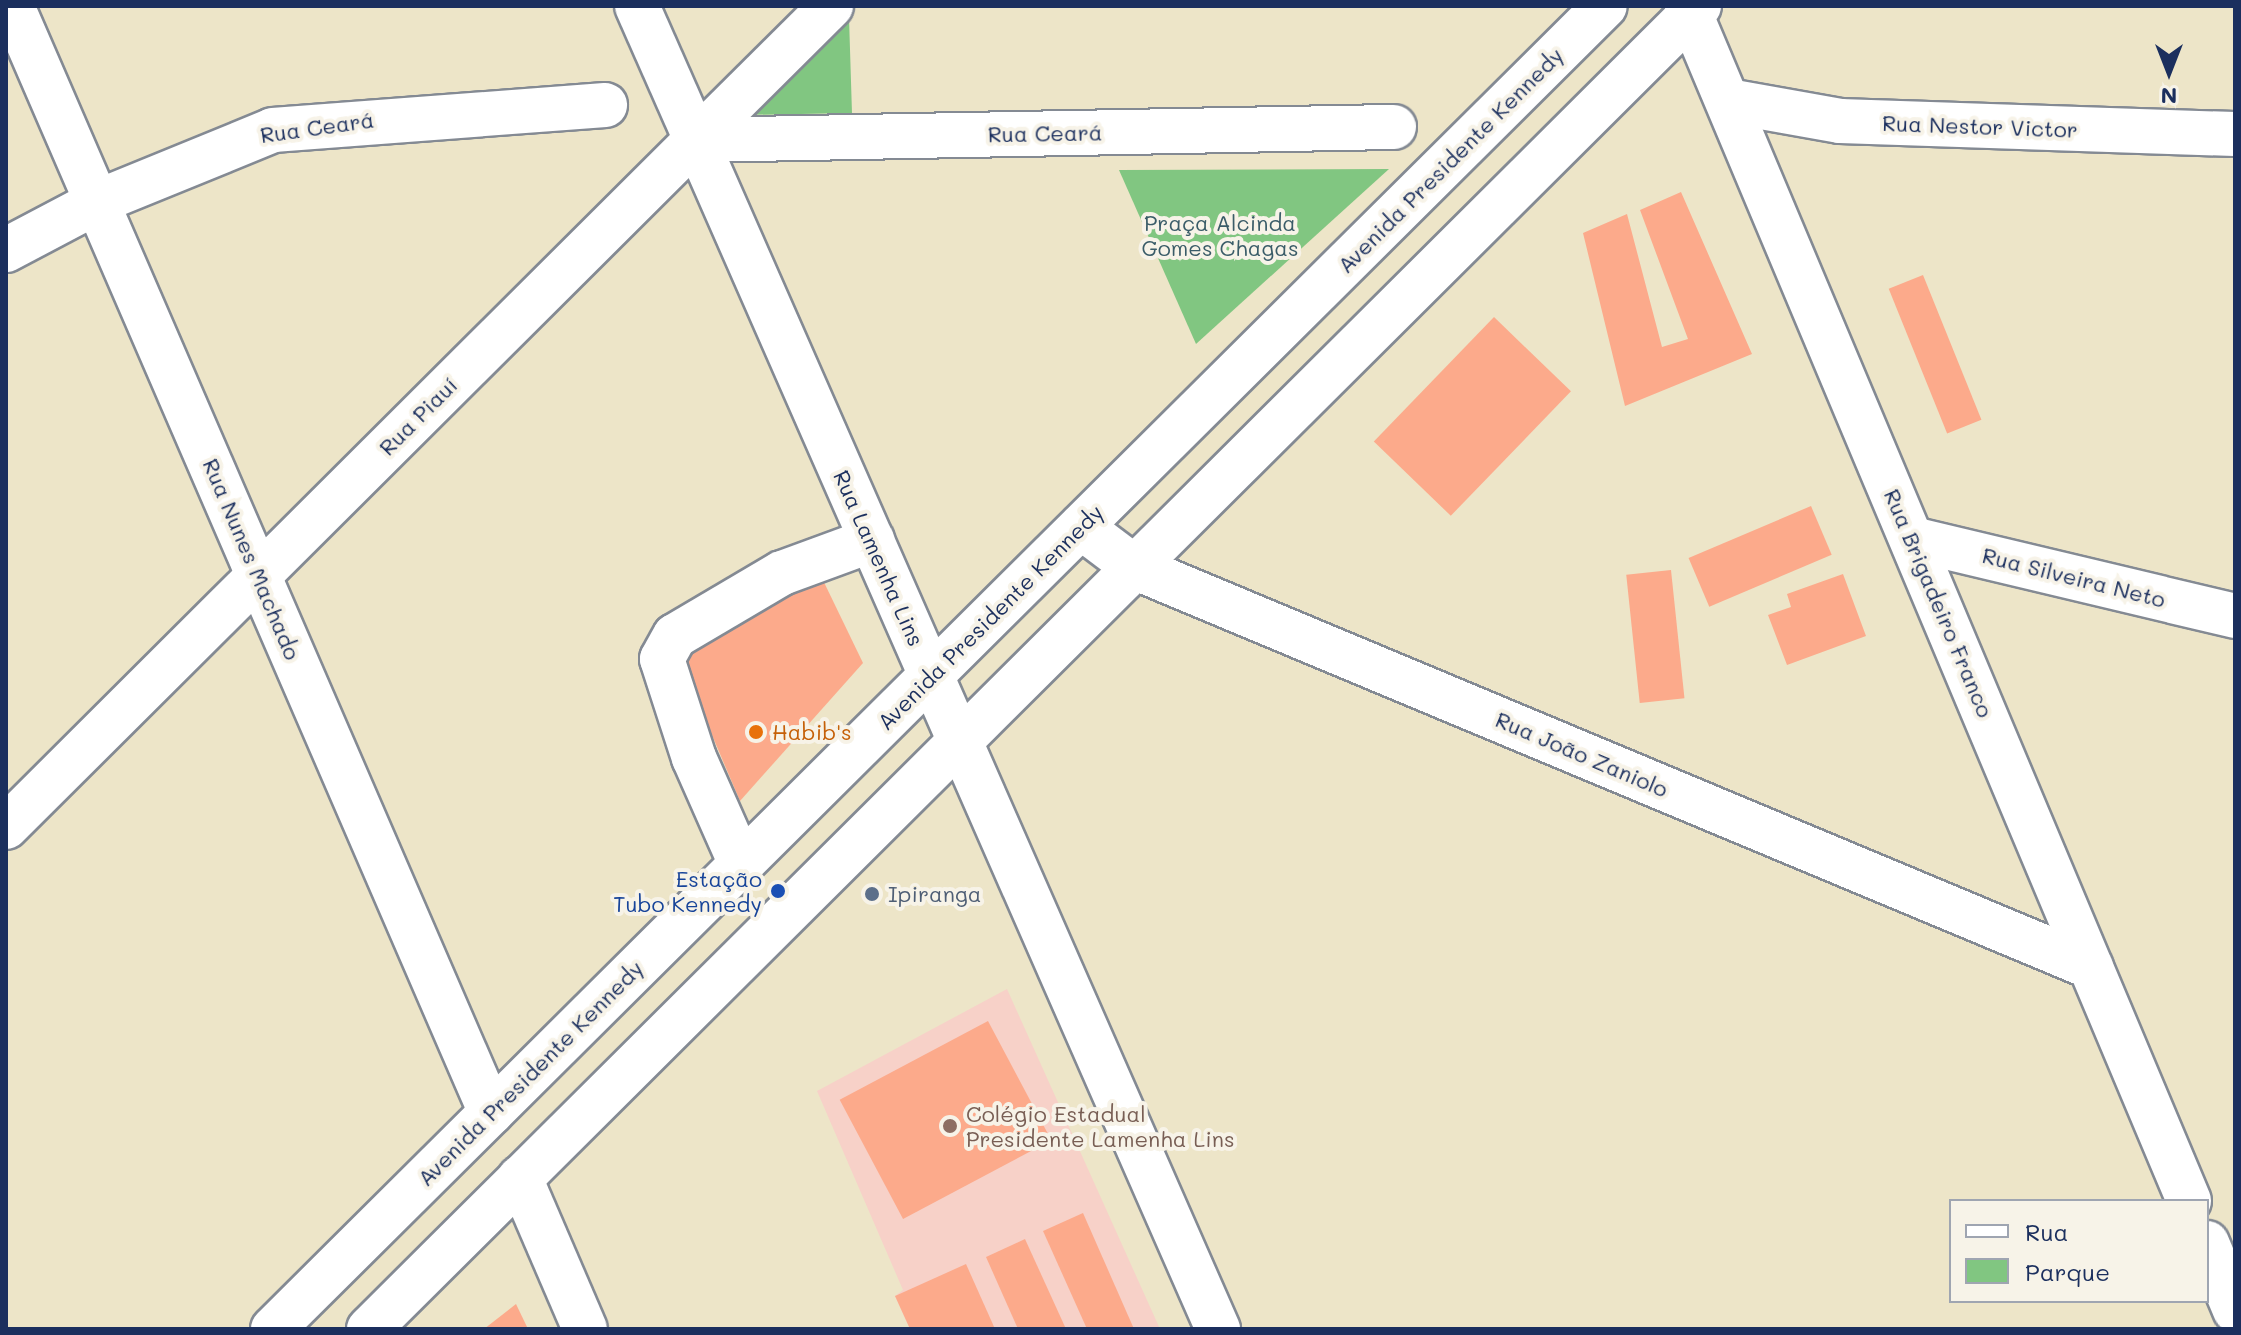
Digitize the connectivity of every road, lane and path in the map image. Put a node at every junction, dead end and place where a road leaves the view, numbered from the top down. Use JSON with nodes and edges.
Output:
{"nodes":[{"id":1,"x":12,"y":6,"type":"edge"},
{"id":2,"x":637,"y":6,"type":"edge"},
{"id":3,"x":831,"y":6,"type":"edge"},
{"id":4,"x":1605,"y":6,"type":"edge"},
{"id":5,"x":1692,"y":8,"type":"edge"},
{"id":6,"x":1728,"y":101,"type":"junction"},
{"id":7,"x":605,"y":105,"type":"dead end"},
{"id":8,"x":1394,"y":127,"type":"dead end"},
{"id":9,"x":2235,"y":134,"type":"edge"},
{"id":10,"x":696,"y":140,"type":"junction"},
{"id":11,"x":97,"y":202,"type":"junction"},
{"id":12,"x":6,"y":250,"type":"edge"},
{"id":13,"x":1081,"y":527,"type":"junction"},
{"id":14,"x":1912,"y":539,"type":"junction"},
{"id":15,"x":872,"y":540,"type":"junction"},
{"id":16,"x":1134,"y":567,"type":"junction"},
{"id":17,"x":259,"y":574,"type":"junction"},
{"id":18,"x":2235,"y":616,"type":"edge"},
{"id":19,"x":931,"y":675,"type":"junction"},
{"id":20,"x":960,"y":741,"type":"junction"},
{"id":21,"x":6,"y":827,"type":"edge"},
{"id":22,"x":741,"y":864,"type":"junction"},
{"id":23,"x":2091,"y":967,"type":"junction"},
{"id":24,"x":491,"y":1113,"type":"junction"},
{"id":25,"x":520,"y":1178,"type":"junction"},
{"id":26,"x":2188,"y":1199,"type":"edge"},
{"id":27,"x":2209,"y":1248,"type":"edge"},
{"id":28,"x":2235,"y":1310,"type":"edge"},
{"id":29,"x":273,"y":1329,"type":"edge"},
{"id":30,"x":369,"y":1329,"type":"edge"},
{"id":31,"x":585,"y":1329,"type":"edge"},
{"id":32,"x":1218,"y":1329,"type":"edge"}],
"edges":[{"from":1,"to":11,"type":"main road","name":"Rua Nunes Machado"},
{"from":2,"to":10,"type":"main road","name":"Rua Lamenha Lins"},
{"from":3,"to":10,"type":"main road","name":"Rua Piauí"},
{"from":4,"to":13,"type":"main road","name":"Avenida Presidente Kennedy"},
{"from":5,"to":6,"type":"main road","name":"Rua Brigadeiro Franco"},
{"from":5,"to":16,"type":"main road"},
{"from":6,"to":9,"type":"main road","name":"Rua Nestor Victor"},
{"from":6,"to":14,"type":"main road","name":"Rua Brigadeiro Franco"},
{"from":7,"to":11,"type":"main road","name":"Rua Ceará"},
{"from":8,"to":10,"type":"main road","name":"Rua Ceará"},
{"from":10,"to":15,"type":"main road","name":"Rua Lamenha Lins"},
{"from":10,"to":17,"type":"main road","name":"Rua Piauí"},
{"from":11,"to":12,"type":"main road","name":"Rua Ceará"},
{"from":11,"to":17,"type":"main road","name":"Rua Nunes Machado"},
{"from":13,"to":16,"type":"main road","name":"Rua João Zaniolo"},
{"from":13,"to":19,"type":"main road","name":"Avenida Presidente Kennedy"},
{"from":14,"to":18,"type":"main road","name":"Rua Silveira Neto"},
{"from":14,"to":23,"type":"main road","name":"Rua Brigadeiro Franco"},
{"from":15,"to":19,"type":"main road","name":"Rua Lamenha Lins"},
{"from":15,"to":22,"type":"main road"},
{"from":16,"to":20,"type":"main road"},
{"from":16,"to":23,"type":"main road","name":"Rua João Zaniolo"},
{"from":17,"to":21,"type":"main road","name":"Rua Piauí"},
{"from":17,"to":24,"type":"main road","name":"Rua Nunes Machado"},
{"from":19,"to":20,"type":"main road","name":"Rua Lamenha Lins"},
{"from":19,"to":22,"type":"main road","name":"Avenida Presidente Kennedy"},
{"from":20,"to":25,"type":"main road"},
{"from":20,"to":32,"type":"main road","name":"Rua Lamenha Lins"},
{"from":22,"to":24,"type":"main road","name":"Avenida Presidente Kennedy"},
{"from":23,"to":26,"type":"main road","name":"Rua Brigadeiro Franco"},
{"from":24,"to":29,"type":"main road","name":"Avenida Presidente Kennedy"},
{"from":25,"to":30,"type":"main road"},
{"from":25,"to":31,"type":"main road"},
{"from":27,"to":28,"type":"main road"}]}
